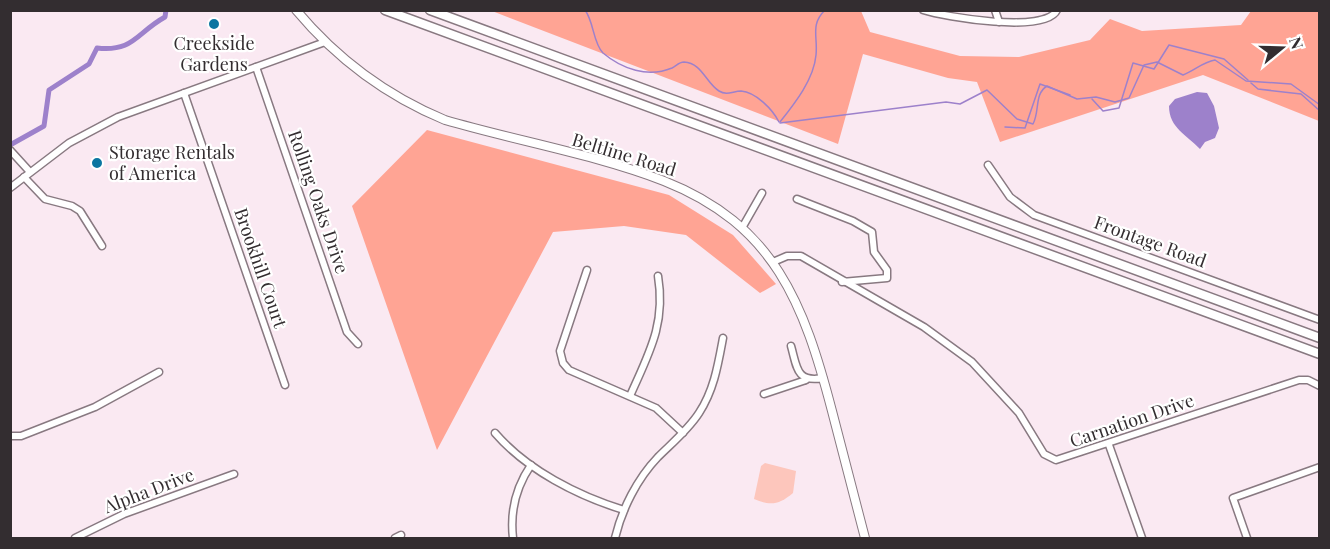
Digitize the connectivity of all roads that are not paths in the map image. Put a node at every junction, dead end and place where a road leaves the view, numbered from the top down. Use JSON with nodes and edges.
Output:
{"nodes":[{"id":1,"x":296,"y":10,"type":"edge"},
{"id":2,"x":385,"y":10,"type":"edge"},
{"id":3,"x":430,"y":10,"type":"edge"},
{"id":4,"x":923,"y":10,"type":"edge"},
{"id":5,"x":995,"y":10,"type":"edge"},
{"id":6,"x":1057,"y":10,"type":"edge"},
{"id":7,"x":999,"y":22,"type":"junction"},
{"id":8,"x":325,"y":42,"type":"junction"},
{"id":9,"x":256,"y":67,"type":"junction"},
{"id":10,"x":184,"y":93,"type":"junction"},
{"id":11,"x":10,"y":150,"type":"edge"},
{"id":12,"x":988,"y":165,"type":"dead end"},
{"id":13,"x":27,"y":175,"type":"junction"},
{"id":14,"x":10,"y":188,"type":"edge"},
{"id":15,"x":762,"y":193,"type":"dead end"},
{"id":16,"x":797,"y":199,"type":"dead end"},
{"id":17,"x":742,"y":228,"type":"junction"},
{"id":18,"x":102,"y":246,"type":"dead end"},
{"id":19,"x":773,"y":262,"type":"junction"},
{"id":20,"x":587,"y":270,"type":"dead end"},
{"id":21,"x":658,"y":276,"type":"dead end"},
{"id":22,"x":842,"y":282,"type":"junction"},
{"id":23,"x":1320,"y":320,"type":"edge"},
{"id":24,"x":723,"y":338,"type":"dead end"},
{"id":25,"x":1320,"y":338,"type":"edge"},
{"id":26,"x":358,"y":344,"type":"dead end"},
{"id":27,"x":791,"y":346,"type":"dead end"},
{"id":28,"x":1320,"y":354,"type":"edge"},
{"id":29,"x":159,"y":372,"type":"dead end"},
{"id":30,"x":823,"y":378,"type":"junction"},
{"id":31,"x":806,"y":380,"type":"junction"},
{"id":32,"x":285,"y":385,"type":"dead end"},
{"id":33,"x":1320,"y":386,"type":"edge"},
{"id":34,"x":764,"y":394,"type":"dead end"},
{"id":35,"x":630,"y":396,"type":"junction"},
{"id":36,"x":495,"y":433,"type":"dead end"},
{"id":37,"x":683,"y":433,"type":"junction"},
{"id":38,"x":10,"y":435,"type":"edge"},
{"id":39,"x":1109,"y":445,"type":"junction"},
{"id":40,"x":531,"y":465,"type":"junction"},
{"id":41,"x":1320,"y":467,"type":"edge"},
{"id":42,"x":234,"y":474,"type":"dead end"},
{"id":43,"x":624,"y":510,"type":"junction"},
{"id":44,"x":75,"y":538,"type":"edge"},
{"id":45,"x":513,"y":538,"type":"edge"},
{"id":46,"x":615,"y":538,"type":"edge"},
{"id":47,"x":865,"y":538,"type":"edge"},
{"id":48,"x":1142,"y":538,"type":"edge"},
{"id":49,"x":1247,"y":538,"type":"edge"}],
"edges":[{"from":1,"to":8,"type":"main road","name":"Beltline Road"},
{"from":2,"to":28,"type":"highway"},
{"from":3,"to":25,"type":"highway"},
{"from":4,"to":7,"type":"street"},
{"from":5,"to":7,"type":"street"},
{"from":6,"to":7,"type":"street"},
{"from":8,"to":9,"type":"street"},
{"from":8,"to":17,"type":"main road","name":"Beltline Road"},
{"from":9,"to":10,"type":"street"},
{"from":9,"to":26,"type":"street","name":"Rolling Oaks Drive"},
{"from":10,"to":13,"type":"street"},
{"from":10,"to":32,"type":"street","name":"Brookhill Court"},
{"from":11,"to":13,"type":"street"},
{"from":12,"to":23,"type":"street","name":"Frontage Road"},
{"from":13,"to":14,"type":"street"},
{"from":13,"to":18,"type":"street"},
{"from":15,"to":17,"type":"street"},
{"from":16,"to":22,"type":"street"},
{"from":17,"to":19,"type":"main road","name":"Beltline Road"},
{"from":19,"to":22,"type":"street","name":"Carnation Drive"},
{"from":19,"to":30,"type":"main road","name":"Beltline Road"},
{"from":20,"to":35,"type":"street"},
{"from":21,"to":35,"type":"street"},
{"from":22,"to":39,"type":"street","name":"Carnation Drive"},
{"from":24,"to":37,"type":"street"},
{"from":27,"to":31,"type":"street"},
{"from":29,"to":38,"type":"street"},
{"from":30,"to":31,"type":"street"},
{"from":30,"to":47,"type":"main road","name":"Beltline Road"},
{"from":31,"to":34,"type":"street"},
{"from":33,"to":39,"type":"street","name":"Carnation Drive"},
{"from":35,"to":37,"type":"street"},
{"from":36,"to":40,"type":"street"},
{"from":37,"to":43,"type":"street"},
{"from":39,"to":48,"type":"street"},
{"from":40,"to":43,"type":"street"},
{"from":40,"to":45,"type":"street"},
{"from":41,"to":49,"type":"street"},
{"from":42,"to":44,"type":"street","name":"Alpha Drive"},
{"from":43,"to":46,"type":"street"}]}
